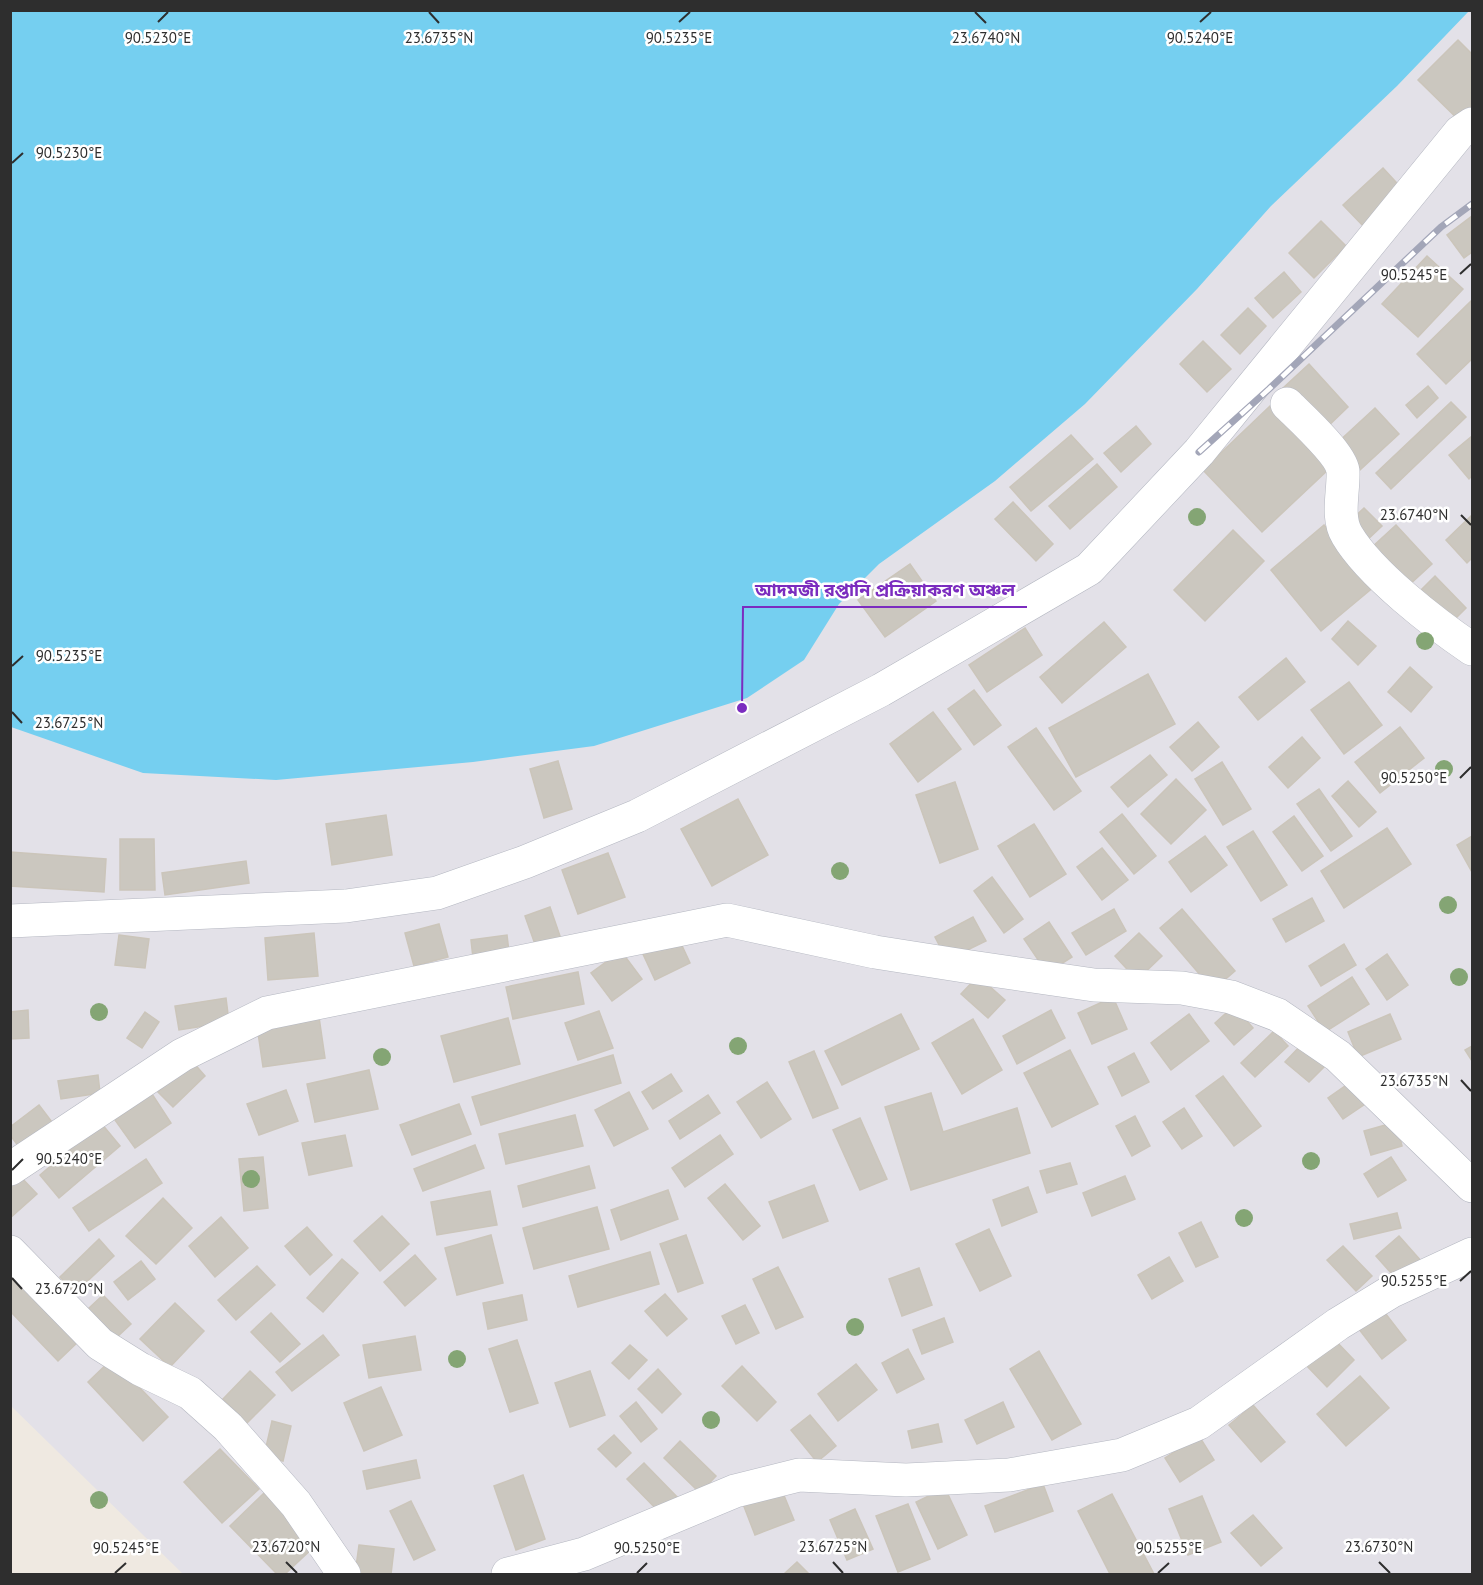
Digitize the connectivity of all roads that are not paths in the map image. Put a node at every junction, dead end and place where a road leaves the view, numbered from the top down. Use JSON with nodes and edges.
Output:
{"nodes":[{"id":1,"x":1473,"y":124,"type":"edge"},
{"id":2,"x":1287,"y":404,"type":"dead end"},
{"id":3,"x":1473,"y":649,"type":"edge"},
{"id":4,"x":10,"y":921,"type":"edge"},
{"id":5,"x":10,"y":1168,"type":"edge"},
{"id":6,"x":1473,"y":1186,"type":"edge"},
{"id":7,"x":10,"y":1251,"type":"edge"},
{"id":8,"x":1473,"y":1254,"type":"edge"},
{"id":9,"x":344,"y":1575,"type":"edge"},
{"id":10,"x":508,"y":1575,"type":"edge"}],
"edges":[{"from":1,"to":4,"type":"street"},
{"from":2,"to":3,"type":"street"},
{"from":5,"to":6,"type":"street"},
{"from":7,"to":9,"type":"street"},
{"from":8,"to":10,"type":"street"}]}
